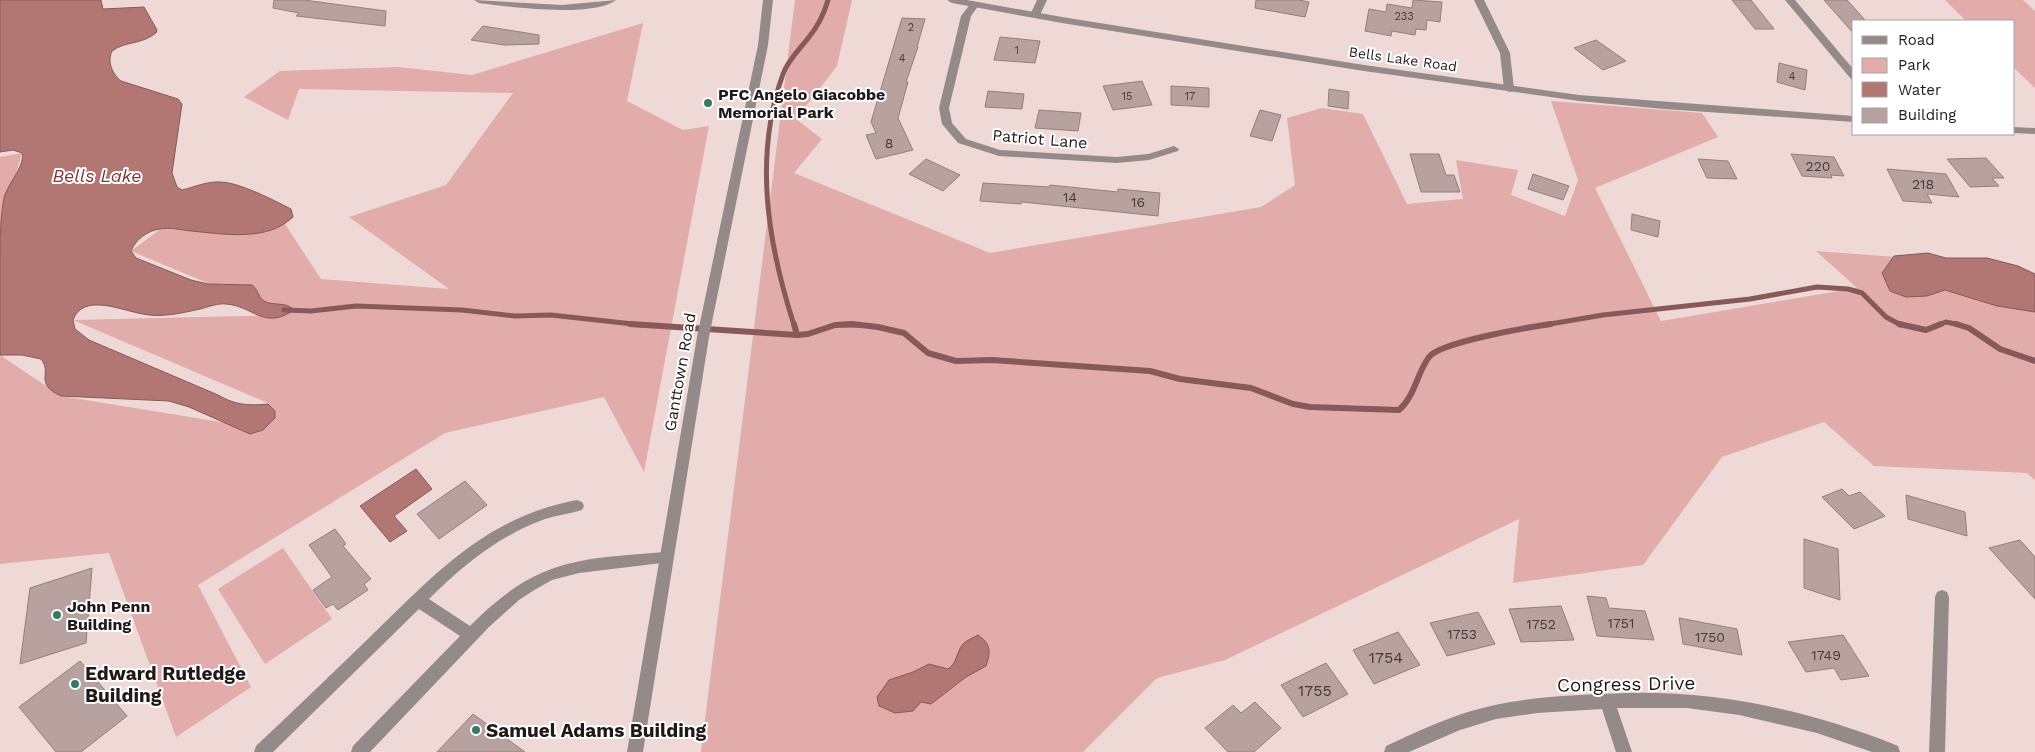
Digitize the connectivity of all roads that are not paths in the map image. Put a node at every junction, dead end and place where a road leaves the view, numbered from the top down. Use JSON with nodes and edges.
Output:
{"nodes":[{"id":1,"x":479,"y":0,"type":"edge"},
{"id":2,"x":611,"y":0,"type":"edge"},
{"id":3,"x":768,"y":0,"type":"edge"},
{"id":4,"x":952,"y":0,"type":"edge"},
{"id":5,"x":1042,"y":0,"type":"edge"},
{"id":6,"x":1478,"y":0,"type":"edge"},
{"id":7,"x":1790,"y":0,"type":"edge"},
{"id":8,"x":515,"y":2,"type":"edge"},
{"id":9,"x":974,"y":5,"type":"junction"},
{"id":10,"x":1036,"y":15,"type":"junction"},
{"id":11,"x":1852,"y":74,"type":"edge"},
{"id":12,"x":1510,"y":89,"type":"junction"},
{"id":13,"x":1852,"y":119,"type":"edge"},
{"id":14,"x":2015,"y":130,"type":"edge"},
{"id":15,"x":2035,"y":132,"type":"edge"},
{"id":16,"x":1174,"y":149,"type":"dead end"},
{"id":17,"x":577,"y":506,"type":"dead end"},
{"id":18,"x":665,"y":558,"type":"junction"},
{"id":19,"x":1942,"y":598,"type":"dead end"},
{"id":20,"x":418,"y":600,"type":"junction"},
{"id":21,"x":469,"y":634,"type":"junction"},
{"id":22,"x":1607,"y":701,"type":"junction"},
{"id":23,"x":262,"y":752,"type":"edge"},
{"id":24,"x":359,"y":752,"type":"edge"},
{"id":25,"x":635,"y":752,"type":"edge"},
{"id":26,"x":1392,"y":752,"type":"edge"},
{"id":27,"x":1624,"y":752,"type":"edge"},
{"id":28,"x":1892,"y":752,"type":"edge"},
{"id":29,"x":1937,"y":752,"type":"edge"}],
"edges":[{"from":1,"to":8,"type":"street"},
{"from":2,"to":8,"type":"street"},
{"from":3,"to":18,"type":"street","name":"Ganttown Road"},
{"from":4,"to":9,"type":"street","name":"Bells Lake Road"},
{"from":5,"to":10,"type":"street"},
{"from":6,"to":12,"type":"street"},
{"from":7,"to":11,"type":"street"},
{"from":9,"to":10,"type":"street","name":"Bells Lake Road"},
{"from":9,"to":16,"type":"street","name":"Patriot Lane"},
{"from":10,"to":12,"type":"street","name":"Bells Lake Road"},
{"from":12,"to":13,"type":"street","name":"Bells Lake Road"},
{"from":14,"to":15,"type":"street"},
{"from":17,"to":20,"type":"street"},
{"from":18,"to":21,"type":"street"},
{"from":18,"to":25,"type":"street","name":"Ganttown Road"},
{"from":19,"to":29,"type":"street"},
{"from":20,"to":21,"type":"street"},
{"from":20,"to":23,"type":"street"},
{"from":21,"to":24,"type":"street"},
{"from":22,"to":26,"type":"street","name":"Congress Drive"},
{"from":22,"to":27,"type":"street"},
{"from":22,"to":28,"type":"street","name":"Congress Drive"}]}
